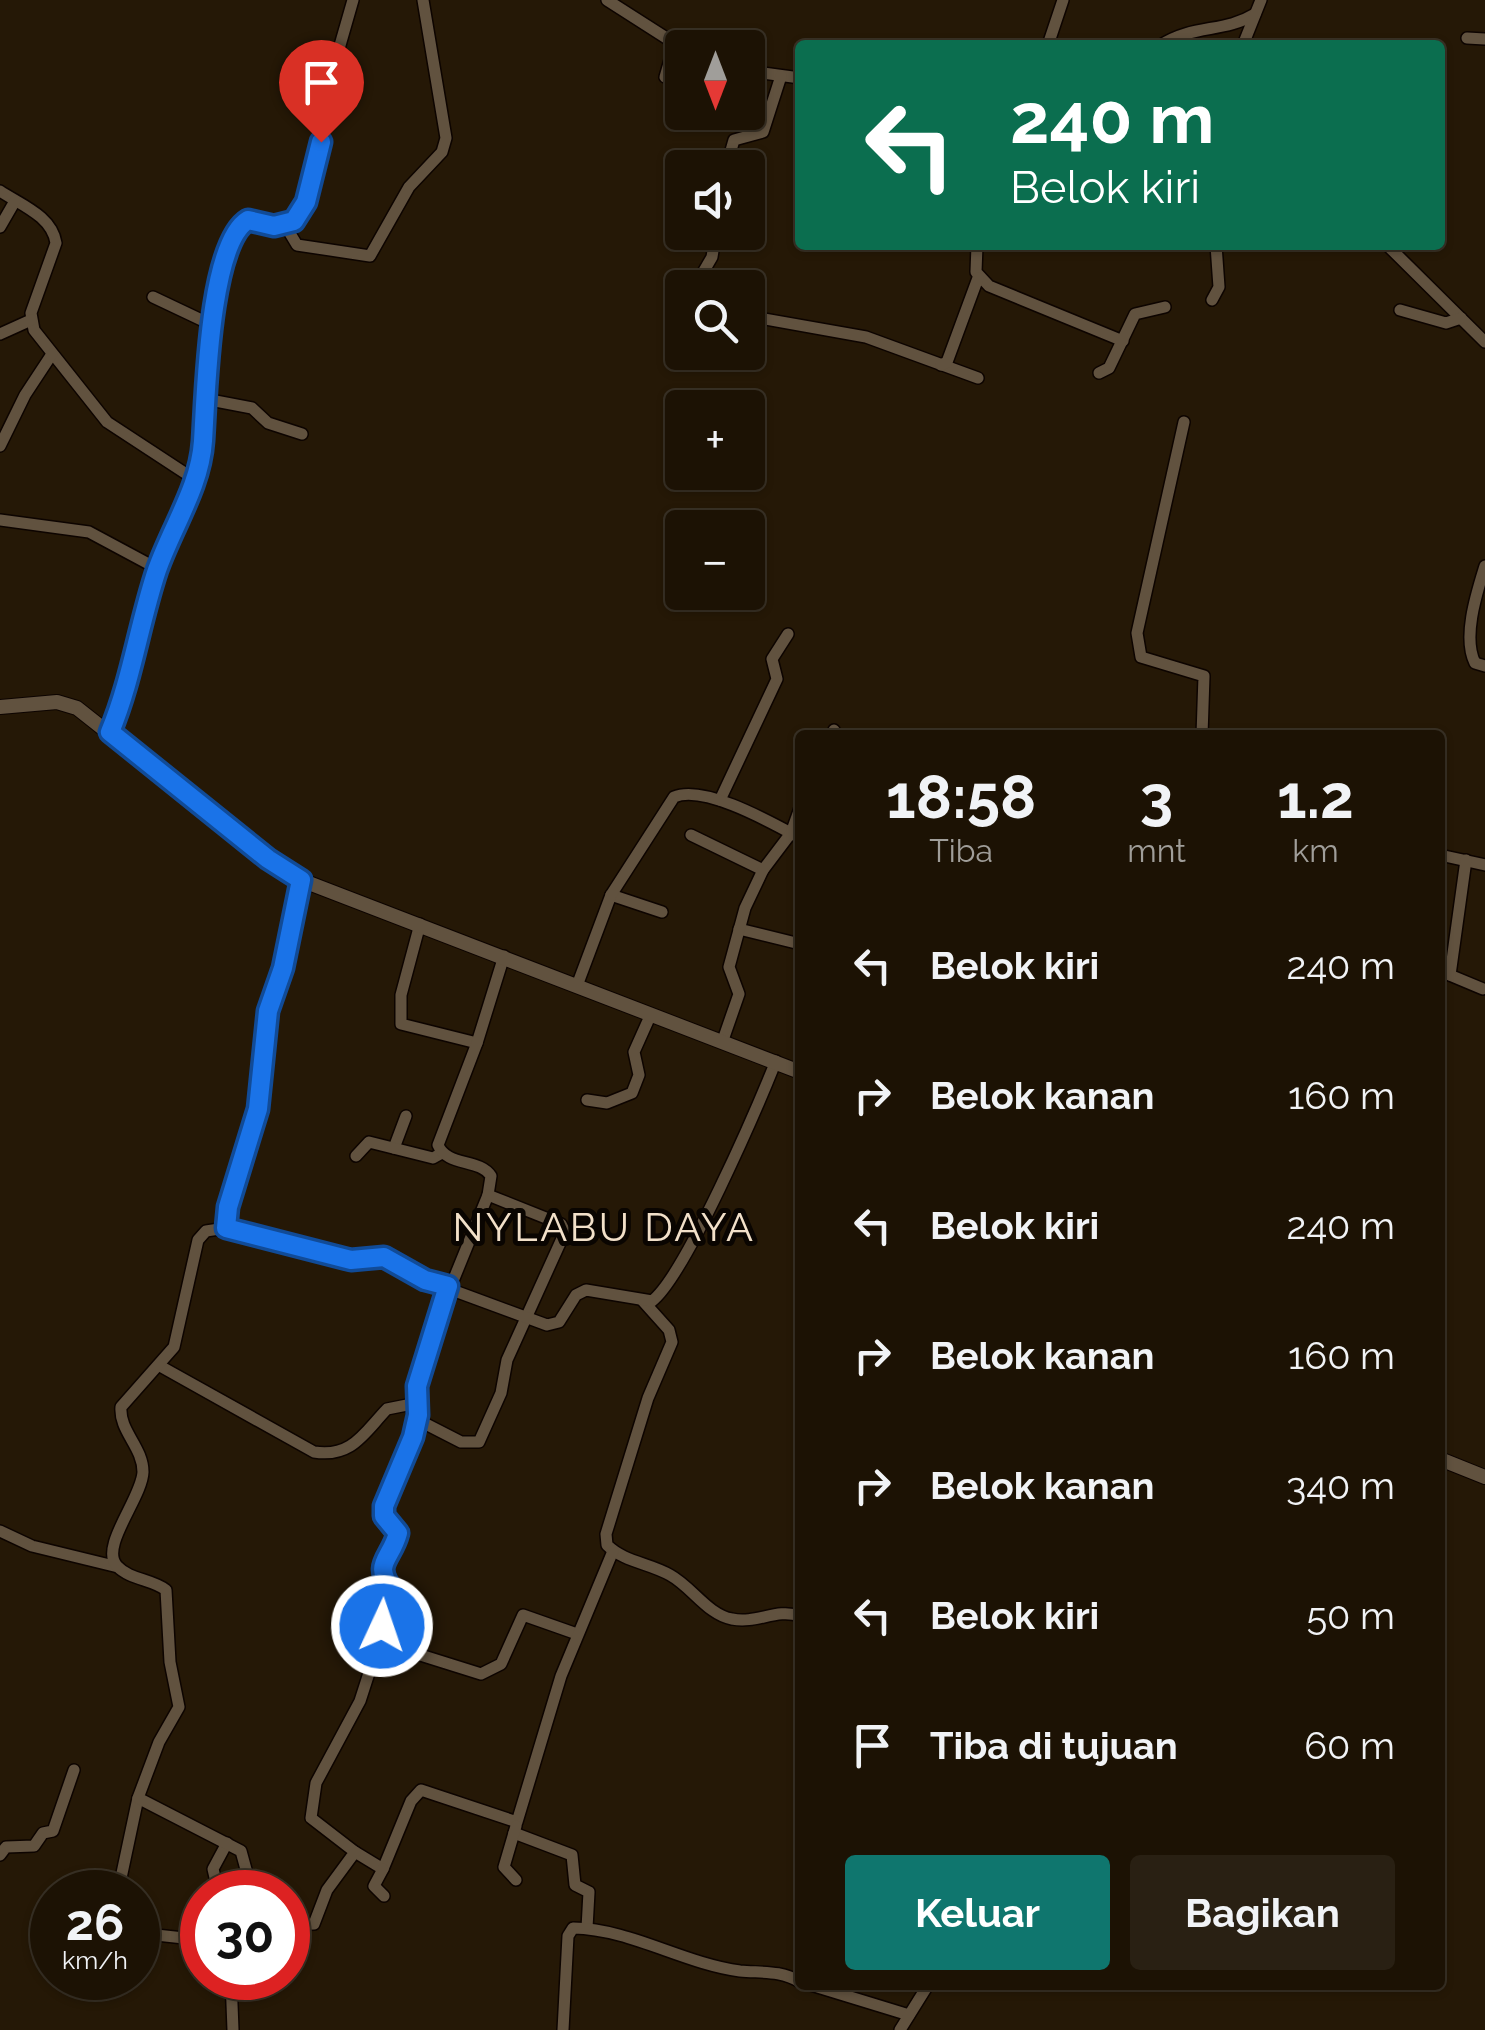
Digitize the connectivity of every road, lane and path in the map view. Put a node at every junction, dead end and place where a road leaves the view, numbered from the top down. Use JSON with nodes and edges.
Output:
{"nodes":[{"id":1,"x":352,"y":0,"type":"edge"},
{"id":2,"x":422,"y":0,"type":"edge"},
{"id":3,"x":607,"y":0,"type":"edge"},
{"id":4,"x":1063,"y":0,"type":"edge"},
{"id":5,"x":1261,"y":0,"type":"edge"},
{"id":6,"x":1255,"y":14,"type":"junction"},
{"id":7,"x":665,"y":36,"type":"edge"},
{"id":8,"x":1467,"y":38,"type":"dead end"},
{"id":9,"x":1485,"y":39,"type":"edge"},
{"id":10,"x":1050,"y":40,"type":"edge"},
{"id":11,"x":1170,"y":40,"type":"edge"},
{"id":12,"x":1245,"y":40,"type":"edge"},
{"id":13,"x":765,"y":74,"type":"edge"},
{"id":14,"x":780,"y":76,"type":"junction"},
{"id":15,"x":795,"y":78,"type":"edge"},
{"id":16,"x":731,"y":150,"type":"edge"},
{"id":17,"x":0,"y":191,"type":"edge"},
{"id":18,"x":15,"y":201,"type":"junction"},
{"id":19,"x":285,"y":225,"type":"junction"},
{"id":20,"x":0,"y":228,"type":"edge"},
{"id":21,"x":977,"y":250,"type":"edge"},
{"id":22,"x":1216,"y":250,"type":"edge"},
{"id":23,"x":1392,"y":250,"type":"edge"},
{"id":24,"x":978,"y":278,"type":"junction"},
{"id":25,"x":154,"y":297,"type":"dead end"},
{"id":26,"x":1212,"y":300,"type":"dead end"},
{"id":27,"x":1165,"y":307,"type":"dead end"},
{"id":28,"x":1400,"y":310,"type":"dead end"},
{"id":29,"x":1460,"y":318,"type":"junction"},
{"id":30,"x":765,"y":319,"type":"edge"},
{"id":31,"x":32,"y":320,"type":"junction"},
{"id":32,"x":210,"y":324,"type":"junction"},
{"id":33,"x":0,"y":334,"type":"edge"},
{"id":34,"x":1123,"y":342,"type":"junction"},
{"id":35,"x":1485,"y":342,"type":"edge"},
{"id":36,"x":52,"y":354,"type":"junction"},
{"id":37,"x":941,"y":365,"type":"junction"},
{"id":38,"x":1099,"y":373,"type":"dead end"},
{"id":39,"x":978,"y":378,"type":"dead end"},
{"id":40,"x":205,"y":399,"type":"junction"},
{"id":41,"x":1184,"y":422,"type":"dead end"},
{"id":42,"x":302,"y":434,"type":"dead end"},
{"id":43,"x":0,"y":446,"type":"edge"},
{"id":44,"x":194,"y":479,"type":"junction"},
{"id":45,"x":0,"y":520,"type":"edge"},
{"id":46,"x":1485,"y":566,"type":"edge"},
{"id":47,"x":158,"y":569,"type":"junction"},
{"id":48,"x":788,"y":634,"type":"dead end"},
{"id":49,"x":1485,"y":666,"type":"edge"},
{"id":50,"x":0,"y":707,"type":"edge"},
{"id":51,"x":1202,"y":730,"type":"edge"},
{"id":52,"x":110,"y":732,"type":"junction"},
{"id":53,"x":720,"y":800,"type":"junction"},
{"id":54,"x":691,"y":836,"type":"dead end"},
{"id":55,"x":795,"y":836,"type":"edge"},
{"id":56,"x":795,"y":837,"type":"edge"},
{"id":57,"x":1445,"y":856,"type":"edge"},
{"id":58,"x":1466,"y":860,"type":"junction"},
{"id":59,"x":1485,"y":865,"type":"edge"},
{"id":60,"x":763,"y":870,"type":"junction"},
{"id":61,"x":301,"y":880,"type":"junction"},
{"id":62,"x":610,"y":895,"type":"junction"},
{"id":63,"x":662,"y":912,"type":"dead end"},
{"id":64,"x":420,"y":924,"type":"junction"},
{"id":65,"x":739,"y":929,"type":"junction"},
{"id":66,"x":795,"y":943,"type":"edge"},
{"id":67,"x":504,"y":956,"type":"junction"},
{"id":68,"x":1445,"y":974,"type":"edge"},
{"id":69,"x":578,"y":984,"type":"junction"},
{"id":70,"x":1482,"y":989,"type":"dead end"},
{"id":71,"x":652,"y":1014,"type":"junction"},
{"id":72,"x":723,"y":1040,"type":"junction"},
{"id":73,"x":478,"y":1043,"type":"junction"},
{"id":74,"x":776,"y":1061,"type":"junction"},
{"id":75,"x":795,"y":1070,"type":"edge"},
{"id":76,"x":587,"y":1100,"type":"dead end"},
{"id":77,"x":406,"y":1116,"type":"dead end"},
{"id":78,"x":394,"y":1148,"type":"junction"},
{"id":79,"x":442,"y":1154,"type":"junction"},
{"id":80,"x":356,"y":1156,"type":"dead end"},
{"id":81,"x":488,"y":1195,"type":"junction"},
{"id":82,"x":226,"y":1228,"type":"junction"},
{"id":83,"x":450,"y":1286,"type":"junction"},
{"id":84,"x":643,"y":1302,"type":"junction"},
{"id":85,"x":529,"y":1321,"type":"junction"},
{"id":86,"x":160,"y":1366,"type":"junction"},
{"id":87,"x":417,"y":1404,"type":"junction"},
{"id":88,"x":418,"y":1420,"type":"junction"},
{"id":89,"x":1445,"y":1461,"type":"edge"},
{"id":90,"x":1485,"y":1476,"type":"edge"},
{"id":91,"x":0,"y":1530,"type":"edge"},
{"id":92,"x":612,"y":1550,"type":"junction"},
{"id":93,"x":118,"y":1567,"type":"junction"},
{"id":94,"x":795,"y":1615,"type":"edge"},
{"id":95,"x":577,"y":1634,"type":"junction"},
{"id":96,"x":380,"y":1642,"type":"junction"},
{"id":97,"x":74,"y":1770,"type":"dead end"},
{"id":98,"x":138,"y":1798,"type":"junction"},
{"id":99,"x":516,"y":1827,"type":"junction"},
{"id":100,"x":228,"y":1843,"type":"junction"},
{"id":101,"x":355,"y":1852,"type":"junction"},
{"id":102,"x":0,"y":1855,"type":"edge"},
{"id":103,"x":383,"y":1868,"type":"junction"},
{"id":104,"x":123,"y":1870,"type":"edge"},
{"id":105,"x":214,"y":1870,"type":"edge"},
{"id":106,"x":244,"y":1870,"type":"edge"},
{"id":107,"x":516,"y":1880,"type":"dead end"},
{"id":108,"x":384,"y":1896,"type":"dead end"},
{"id":109,"x":310,"y":1924,"type":"edge"},
{"id":110,"x":587,"y":1928,"type":"junction"},
{"id":111,"x":795,"y":1980,"type":"edge"},
{"id":112,"x":827,"y":1990,"type":"edge"},
{"id":113,"x":925,"y":1990,"type":"edge"},
{"id":114,"x":232,"y":2000,"type":"edge"},
{"id":115,"x":909,"y":2015,"type":"junction"},
{"id":116,"x":233,"y":2030,"type":"edge"},
{"id":117,"x":563,"y":2030,"type":"edge"},
{"id":118,"x":900,"y":2030,"type":"edge"}],
"edges":[{"from":1,"to":19,"type":"street"},
{"from":2,"to":19,"type":"street"},
{"from":3,"to":7,"type":"street"},
{"from":4,"to":10,"type":"street"},
{"from":5,"to":6,"type":"street"},
{"from":6,"to":11,"type":"street"},
{"from":6,"to":12,"type":"street"},
{"from":8,"to":9,"type":"street"},
{"from":13,"to":14,"type":"street"},
{"from":14,"to":15,"type":"street"},
{"from":14,"to":16,"type":"street"},
{"from":17,"to":18,"type":"street"},
{"from":18,"to":20,"type":"street"},
{"from":18,"to":31,"type":"street"},
{"from":19,"to":32,"type":"street"},
{"from":21,"to":24,"type":"street"},
{"from":22,"to":26,"type":"street"},
{"from":23,"to":29,"type":"street"},
{"from":24,"to":34,"type":"street"},
{"from":24,"to":37,"type":"street"},
{"from":25,"to":32,"type":"street"},
{"from":27,"to":34,"type":"street"},
{"from":28,"to":29,"type":"street"},
{"from":29,"to":35,"type":"street"},
{"from":30,"to":37,"type":"street"},
{"from":31,"to":33,"type":"street"},
{"from":31,"to":36,"type":"street"},
{"from":32,"to":40,"type":"street"},
{"from":34,"to":38,"type":"street"},
{"from":36,"to":43,"type":"street"},
{"from":36,"to":44,"type":"street"},
{"from":37,"to":39,"type":"street"},
{"from":40,"to":42,"type":"street"},
{"from":40,"to":44,"type":"street"},
{"from":41,"to":51,"type":"street"},
{"from":44,"to":47,"type":"street"},
{"from":45,"to":47,"type":"street"},
{"from":46,"to":49,"type":"street"},
{"from":47,"to":52,"type":"street"},
{"from":48,"to":53,"type":"street"},
{"from":50,"to":52,"type":"street"},
{"from":52,"to":61,"type":"street"},
{"from":53,"to":55,"type":"street"},
{"from":53,"to":62,"type":"street"},
{"from":54,"to":60,"type":"street"},
{"from":56,"to":60,"type":"street"},
{"from":57,"to":58,"type":"street"},
{"from":58,"to":59,"type":"street"},
{"from":58,"to":68,"type":"street"},
{"from":60,"to":65,"type":"street"},
{"from":61,"to":64,"type":"street"},
{"from":61,"to":82,"type":"street"},
{"from":62,"to":63,"type":"street"},
{"from":62,"to":69,"type":"street"},
{"from":64,"to":67,"type":"street"},
{"from":64,"to":73,"type":"street"},
{"from":65,"to":66,"type":"street"},
{"from":65,"to":72,"type":"street"},
{"from":67,"to":69,"type":"street"},
{"from":67,"to":73,"type":"street"},
{"from":68,"to":70,"type":"street"},
{"from":69,"to":71,"type":"street"},
{"from":71,"to":72,"type":"street"},
{"from":71,"to":76,"type":"street"},
{"from":72,"to":74,"type":"street"},
{"from":73,"to":79,"type":"street"},
{"from":74,"to":75,"type":"street"},
{"from":74,"to":84,"type":"street"},
{"from":77,"to":78,"type":"street"},
{"from":78,"to":79,"type":"street"},
{"from":78,"to":80,"type":"street"},
{"from":79,"to":81,"type":"street"},
{"from":81,"to":83,"type":"street"},
{"from":81,"to":85,"type":"street"},
{"from":82,"to":83,"type":"street"},
{"from":82,"to":86,"type":"street"},
{"from":83,"to":85,"type":"street"},
{"from":83,"to":87,"type":"street"},
{"from":84,"to":85,"type":"street"},
{"from":84,"to":92,"type":"street"},
{"from":85,"to":88,"type":"street"},
{"from":86,"to":87,"type":"street"},
{"from":86,"to":93,"type":"street"},
{"from":87,"to":88,"type":"street"},
{"from":88,"to":96,"type":"street"},
{"from":89,"to":90,"type":"street"},
{"from":91,"to":93,"type":"street"},
{"from":92,"to":94,"type":"street"},
{"from":92,"to":95,"type":"street"},
{"from":93,"to":98,"type":"street"},
{"from":95,"to":96,"type":"street"},
{"from":95,"to":99,"type":"street"},
{"from":96,"to":101,"type":"street"},
{"from":97,"to":102,"type":"street"},
{"from":98,"to":100,"type":"street"},
{"from":98,"to":104,"type":"street"},
{"from":99,"to":103,"type":"street"},
{"from":99,"to":107,"type":"street"},
{"from":99,"to":110,"type":"street"},
{"from":100,"to":105,"type":"street"},
{"from":100,"to":106,"type":"street"},
{"from":101,"to":103,"type":"street"},
{"from":101,"to":109,"type":"street"},
{"from":103,"to":108,"type":"street"},
{"from":110,"to":111,"type":"street"},
{"from":110,"to":117,"type":"street"},
{"from":112,"to":115,"type":"street"},
{"from":113,"to":115,"type":"street"},
{"from":114,"to":116,"type":"street"},
{"from":115,"to":118,"type":"street"}]}
